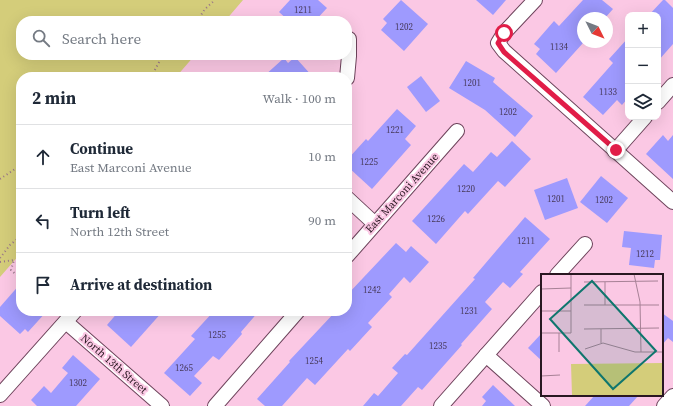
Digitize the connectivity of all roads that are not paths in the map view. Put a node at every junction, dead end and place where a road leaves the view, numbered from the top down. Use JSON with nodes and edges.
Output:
{"nodes":[{"id":1,"x":535,"y":0,"type":"edge"},
{"id":2,"x":349,"y":60,"type":"edge"},
{"id":3,"x":348,"y":72,"type":"edge"},
{"id":4,"x":673,"y":85,"type":"edge"},
{"id":5,"x":661,"y":99,"type":"edge"},
{"id":6,"x":642,"y":120,"type":"edge"},
{"id":7,"x":457,"y":131,"type":"dead end"},
{"id":8,"x":616,"y":150,"type":"junction"},
{"id":9,"x":673,"y":202,"type":"edge"},
{"id":10,"x":352,"y":203,"type":"edge"},
{"id":11,"x":375,"y":224,"type":"junction"},
{"id":12,"x":585,"y":244,"type":"dead end"},
{"id":13,"x":352,"y":250,"type":"edge"},
{"id":14,"x":558,"y":274,"type":"edge"},
{"id":15,"x":541,"y":293,"type":"edge"},
{"id":16,"x":71,"y":316,"type":"edge"},
{"id":17,"x":294,"y":316,"type":"edge"},
{"id":18,"x":66,"y":322,"type":"junction"},
{"id":19,"x":486,"y":355,"type":"junction"},
{"id":20,"x":0,"y":395,"type":"edge"},
{"id":21,"x":673,"y":396,"type":"edge"},
{"id":22,"x":162,"y":406,"type":"edge"},
{"id":23,"x":215,"y":406,"type":"edge"},
{"id":24,"x":441,"y":406,"type":"edge"},
{"id":25,"x":544,"y":406,"type":"edge"},
{"id":26,"x":664,"y":406,"type":"edge"}],
"edges":[{"from":1,"to":8,"type":"street"},
{"from":2,"to":3,"type":"street"},
{"from":4,"to":5,"type":"street"},
{"from":6,"to":8,"type":"street"},
{"from":7,"to":11,"type":"street","name":"East Marconi Avenue"},
{"from":8,"to":9,"type":"street"},
{"from":10,"to":11,"type":"street"},
{"from":11,"to":13,"type":"street","name":"East Marconi Avenue"},
{"from":12,"to":14,"type":"street"},
{"from":15,"to":19,"type":"street"},
{"from":16,"to":18,"type":"street"},
{"from":17,"to":23,"type":"street"},
{"from":18,"to":20,"type":"street"},
{"from":18,"to":22,"type":"street","name":"North 13th Street"},
{"from":19,"to":24,"type":"street"},
{"from":19,"to":25,"type":"street"},
{"from":21,"to":26,"type":"street"}]}
